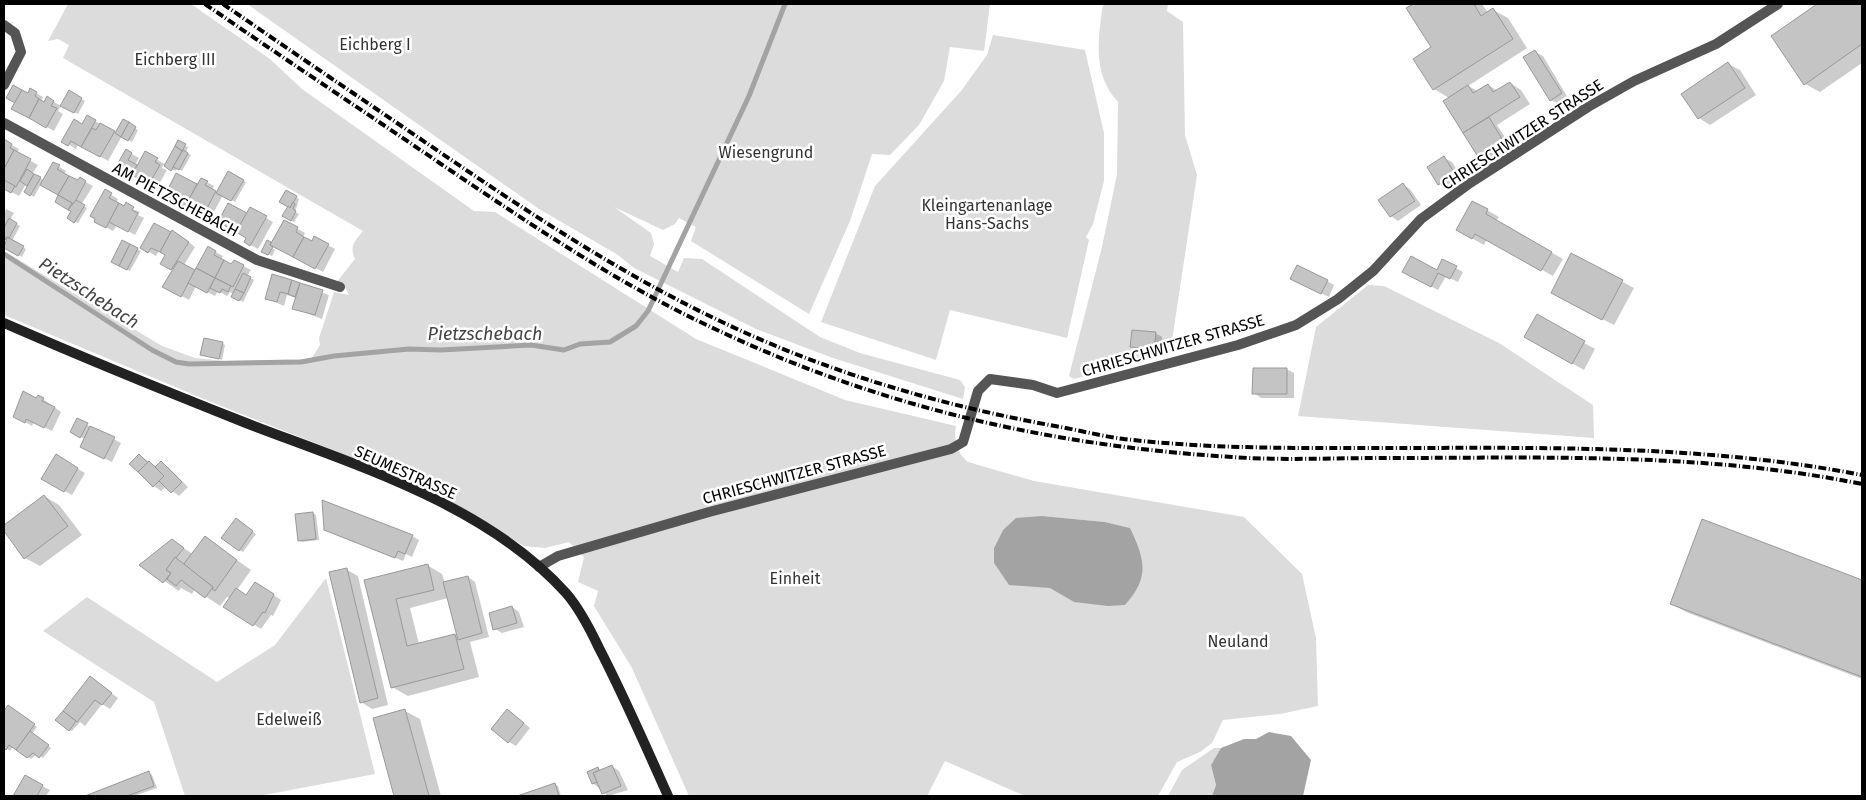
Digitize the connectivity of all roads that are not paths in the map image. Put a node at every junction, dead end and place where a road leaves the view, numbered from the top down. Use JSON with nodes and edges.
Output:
{"nodes":[{"id":1,"x":1778,"y":4,"type":"edge"},
{"id":2,"x":4,"y":25,"type":"edge"},
{"id":3,"x":4,"y":85,"type":"edge"},
{"id":4,"x":4,"y":123,"type":"edge"},
{"id":5,"x":340,"y":287,"type":"dead end"},
{"id":6,"x":4,"y":323,"type":"edge"},
{"id":7,"x":539,"y":567,"type":"junction"},
{"id":8,"x":668,"y":796,"type":"edge"}],
"edges":[{"from":1,"to":7,"type":"street","name":"CHRIESCHWITZER STRASSE"},
{"from":2,"to":3,"type":"street"},
{"from":4,"to":5,"type":"street","name":"AM PIETZSCHEBACH"},
{"from":6,"to":7,"type":"street","name":"SEUMESTRASSE"},
{"from":7,"to":8,"type":"street","name":"SEUMESTRASSE"}]}
